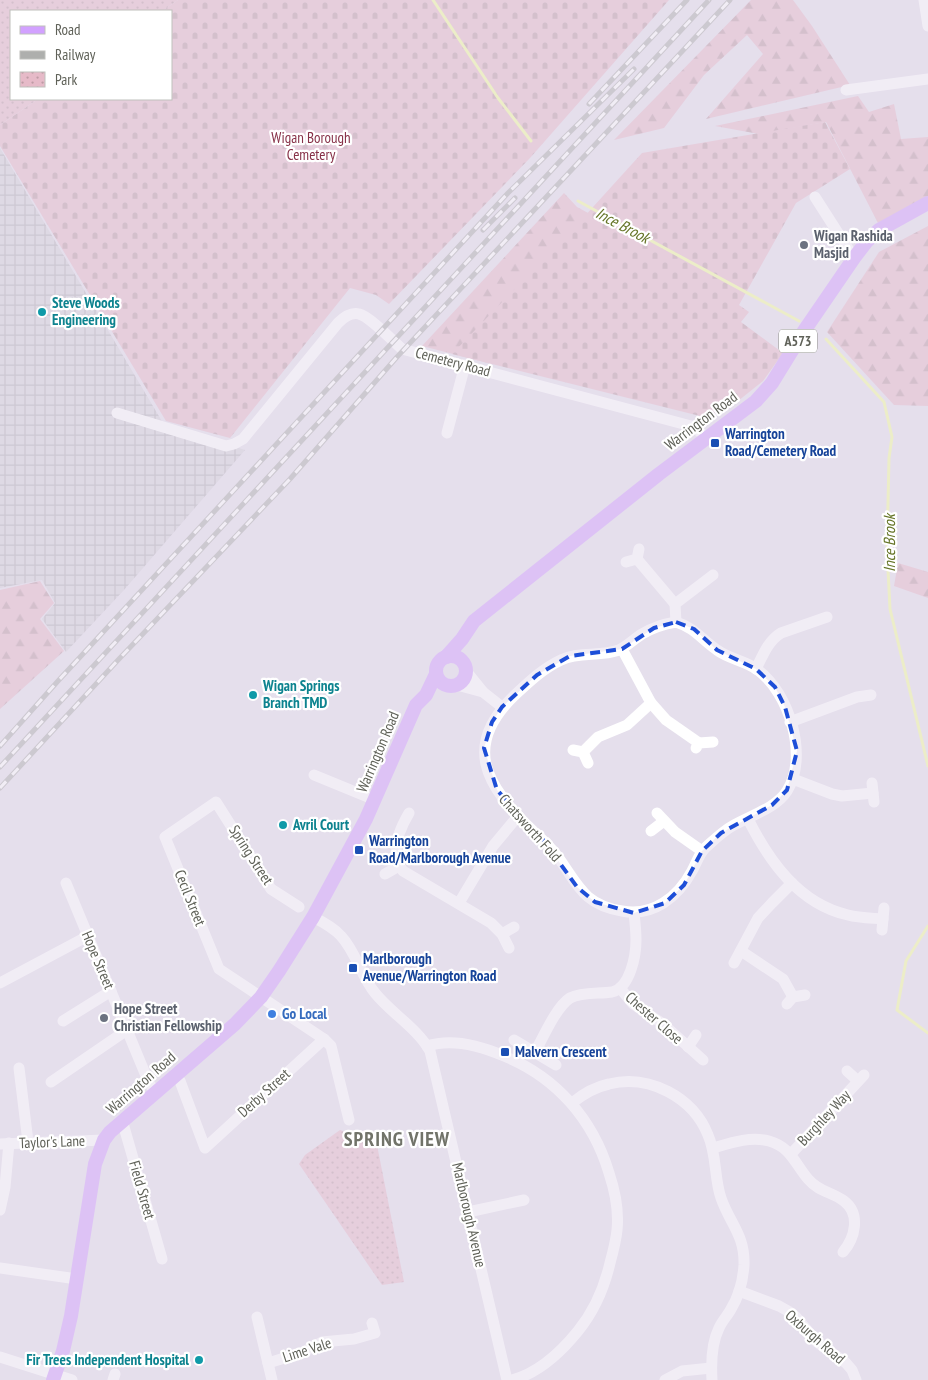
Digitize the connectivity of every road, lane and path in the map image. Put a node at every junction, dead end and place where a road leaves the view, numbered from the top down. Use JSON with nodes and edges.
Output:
{"nodes":[{"id":1,"x":924,"y":0,"type":"edge"},
{"id":2,"x":928,"y":26,"type":"edge"},
{"id":3,"x":928,"y":79,"type":"edge"},
{"id":4,"x":846,"y":90,"type":"dead end"},
{"id":5,"x":815,"y":197,"type":"dead end"},
{"id":6,"x":928,"y":203,"type":"edge"},
{"id":7,"x":854,"y":258,"type":"junction"},
{"id":8,"x":465,"y":365,"type":"junction"},
{"id":9,"x":117,"y":413,"type":"dead end"},
{"id":10,"x":447,"y":433,"type":"dead end"},
{"id":11,"x":706,"y":438,"type":"junction"},
{"id":12,"x":634,"y":556,"type":"dead end"},
{"id":13,"x":713,"y":575,"type":"dead end"},
{"id":14,"x":675,"y":604,"type":"junction"},
{"id":15,"x":827,"y":617,"type":"dead end"},
{"id":16,"x":676,"y":622,"type":"junction"},
{"id":17,"x":462,"y":639,"type":"junction"},
{"id":18,"x":622,"y":648,"type":"junction"},
{"id":19,"x":446,"y":657,"type":"junction"},
{"id":20,"x":464,"y":667,"type":"junction"},
{"id":21,"x":756,"y":668,"type":"junction"},
{"id":22,"x":436,"y":674,"type":"junction"},
{"id":23,"x":452,"y":685,"type":"junction"},
{"id":24,"x":483,"y":692,"type":"junction"},
{"id":25,"x":426,"y":695,"type":"junction"},
{"id":26,"x":871,"y":695,"type":"dead end"},
{"id":27,"x":651,"y":703,"type":"junction"},
{"id":28,"x":502,"y":707,"type":"junction"},
{"id":29,"x":790,"y":722,"type":"junction"},
{"id":30,"x":713,"y":742,"type":"dead end"},
{"id":31,"x":581,"y":755,"type":"dead end"},
{"id":32,"x":314,"y":775,"type":"dead end"},
{"id":33,"x":793,"y":779,"type":"junction"},
{"id":34,"x":873,"y":793,"type":"dead end"},
{"id":35,"x":375,"y":800,"type":"junction"},
{"id":36,"x":216,"y":802,"type":"joint"},
{"id":37,"x":409,"y":813,"type":"dead end"},
{"id":38,"x":518,"y":816,"type":"junction"},
{"id":39,"x":748,"y":819,"type":"junction"},
{"id":40,"x":651,"y":830,"type":"dead end"},
{"id":41,"x":702,"y":851,"type":"junction"},
{"id":42,"x":399,"y":866,"type":"junction"},
{"id":43,"x":385,"y":874,"type":"dead end"},
{"id":44,"x":66,"y":883,"type":"dead end"},
{"id":45,"x":792,"y":883,"type":"junction"},
{"id":46,"x":295,"y":901,"type":"dead end"},
{"id":47,"x":459,"y":903,"type":"junction"},
{"id":48,"x":634,"y":913,"type":"junction"},
{"id":49,"x":313,"y":917,"type":"junction"},
{"id":50,"x":883,"y":919,"type":"dead end"},
{"id":51,"x":514,"y":927,"type":"dead end"},
{"id":52,"x":502,"y":934,"type":"junction"},
{"id":53,"x":88,"y":936,"type":"junction"},
{"id":54,"x":509,"y":948,"type":"dead end"},
{"id":55,"x":741,"y":951,"type":"junction"},
{"id":56,"x":734,"y":963,"type":"dead end"},
{"id":57,"x":0,"y":983,"type":"edge"},
{"id":58,"x":620,"y":988,"type":"junction"},
{"id":59,"x":111,"y":991,"type":"junction"},
{"id":60,"x":261,"y":997,"type":"junction"},
{"id":61,"x":795,"y":999,"type":"dead end"},
{"id":62,"x":63,"y":1021,"type":"dead end"},
{"id":63,"x":127,"y":1030,"type":"junction"},
{"id":64,"x":696,"y":1035,"type":"dead end"},
{"id":65,"x":324,"y":1039,"type":"junction"},
{"id":66,"x":514,"y":1040,"type":"dead end"},
{"id":67,"x":427,"y":1046,"type":"junction"},
{"id":68,"x":688,"y":1047,"type":"junction"},
{"id":69,"x":535,"y":1052,"type":"junction"},
{"id":70,"x":702,"y":1060,"type":"dead end"},
{"id":71,"x":556,"y":1065,"type":"dead end"},
{"id":72,"x":20,"y":1068,"type":"dead end"},
{"id":73,"x":847,"y":1071,"type":"dead end"},
{"id":74,"x":175,"y":1074,"type":"junction"},
{"id":75,"x":51,"y":1082,"type":"dead end"},
{"id":76,"x":155,"y":1092,"type":"junction"},
{"id":77,"x":572,"y":1103,"type":"junction"},
{"id":78,"x":122,"y":1120,"type":"junction"},
{"id":79,"x":349,"y":1120,"type":"dead end"},
{"id":80,"x":104,"y":1140,"type":"junction"},
{"id":81,"x":28,"y":1142,"type":"junction"},
{"id":82,"x":4,"y":1143,"type":"edge"},
{"id":83,"x":713,"y":1148,"type":"junction"},
{"id":84,"x":791,"y":1154,"type":"junction"},
{"id":85,"x":524,"y":1200,"type":"dead end"},
{"id":86,"x":0,"y":1210,"type":"edge"},
{"id":87,"x":468,"y":1212,"type":"junction"},
{"id":88,"x":842,"y":1252,"type":"dead end"},
{"id":89,"x":162,"y":1259,"type":"dead end"},
{"id":90,"x":0,"y":1268,"type":"edge"},
{"id":91,"x":77,"y":1278,"type":"junction"},
{"id":92,"x":739,"y":1291,"type":"junction"},
{"id":93,"x":257,"y":1317,"type":"dead end"},
{"id":94,"x":375,"y":1333,"type":"dead end"},
{"id":95,"x":0,"y":1356,"type":"edge"},
{"id":96,"x":268,"y":1363,"type":"junction"},
{"id":97,"x":711,"y":1368,"type":"junction"},
{"id":98,"x":54,"y":1377,"type":"edge"},
{"id":99,"x":72,"y":1380,"type":"edge"},
{"id":100,"x":272,"y":1380,"type":"edge"},
{"id":101,"x":507,"y":1380,"type":"edge"},
{"id":102,"x":512,"y":1380,"type":"edge"},
{"id":103,"x":664,"y":1380,"type":"edge"},
{"id":104,"x":712,"y":1380,"type":"edge"},
{"id":105,"x":856,"y":1380,"type":"edge"}],
"edges":[{"from":1,"to":2,"type":"street"},
{"from":3,"to":4,"type":"street"},
{"from":5,"to":7,"type":"street"},
{"from":6,"to":7,"type":"main road","name":"Warrington Road","number":"A573"},
{"from":7,"to":11,"type":"main road","name":"Warrington Road","number":"A573"},
{"from":8,"to":9,"type":"street","name":"Cemetery Road"},
{"from":8,"to":10,"type":"street"},
{"from":8,"to":11,"type":"street","name":"Cemetery Road"},
{"from":11,"to":17,"type":"main road","name":"Warrington Road","number":"A573"},
{"from":12,"to":14,"type":"street"},
{"from":13,"to":14,"type":"street"},
{"from":14,"to":16,"type":"street"},
{"from":15,"to":21,"type":"street"},
{"from":16,"to":18,"type":"street","name":"Chatsworth Fold"},
{"from":16,"to":21,"type":"street","name":"Chatsworth Fold"},
{"from":17,"to":19,"type":"main road","name":"Warrington Road","number":"A573"},
{"from":17,"to":20,"type":"main road"},
{"from":18,"to":27,"type":"street"},
{"from":18,"to":28,"type":"street","name":"Chatsworth Fold"},
{"from":19,"to":20,"type":"main road"},
{"from":19,"to":22,"type":"main road","number":"A573"},
{"from":20,"to":23,"type":"main road"},
{"from":20,"to":24,"type":"street"},
{"from":21,"to":29,"type":"street","name":"Chatsworth Fold"},
{"from":22,"to":23,"type":"main road"},
{"from":22,"to":25,"type":"main road","name":"Warrington Road","number":"A573"},
{"from":23,"to":24,"type":"street"},
{"from":23,"to":25,"type":"main road"},
{"from":24,"to":28,"type":"street"},
{"from":25,"to":35,"type":"main road","name":"Warrington Road","number":"A573"},
{"from":26,"to":29,"type":"street"},
{"from":27,"to":30,"type":"street"},
{"from":27,"to":31,"type":"street"},
{"from":28,"to":38,"type":"street","name":"Chatsworth Fold"},
{"from":29,"to":33,"type":"street","name":"Chatsworth Fold"},
{"from":32,"to":35,"type":"street"},
{"from":33,"to":34,"type":"street"},
{"from":33,"to":39,"type":"street","name":"Chatsworth Fold"},
{"from":35,"to":49,"type":"main road","name":"Warrington Road","number":"A573"},
{"from":36,"to":46,"type":"street","name":"Spring Street"},
{"from":36,"to":60,"type":"street","name":"Cecil Street"},
{"from":37,"to":42,"type":"street"},
{"from":38,"to":47,"type":"street"},
{"from":38,"to":48,"type":"street","name":"Chatsworth Fold"},
{"from":39,"to":41,"type":"street","name":"Chatsworth Fold"},
{"from":39,"to":45,"type":"street"},
{"from":40,"to":41,"type":"street"},
{"from":41,"to":48,"type":"street","name":"Chatsworth Fold"},
{"from":42,"to":43,"type":"street"},
{"from":42,"to":47,"type":"street"},
{"from":44,"to":53,"type":"street","name":"Hope Street"},
{"from":45,"to":50,"type":"street"},
{"from":45,"to":55,"type":"street"},
{"from":47,"to":52,"type":"street"},
{"from":48,"to":58,"type":"street"},
{"from":49,"to":60,"type":"main road","name":"Warrington Road","number":"A573"},
{"from":49,"to":67,"type":"street","name":"Marlborough Avenue"},
{"from":51,"to":52,"type":"street"},
{"from":52,"to":54,"type":"street"},
{"from":53,"to":57,"type":"street"},
{"from":53,"to":59,"type":"street","name":"Hope Street"},
{"from":55,"to":56,"type":"street"},
{"from":55,"to":61,"type":"street"},
{"from":58,"to":68,"type":"street","name":"Chester Close"},
{"from":58,"to":69,"type":"street"},
{"from":59,"to":62,"type":"street"},
{"from":59,"to":63,"type":"street","name":"Hope Street"},
{"from":60,"to":65,"type":"street"},
{"from":60,"to":74,"type":"main road","name":"Warrington Road","number":"A573"},
{"from":63,"to":75,"type":"street"},
{"from":63,"to":76,"type":"street","name":"Hope Street"},
{"from":64,"to":68,"type":"street","name":"Chester Close"},
{"from":65,"to":74,"type":"street","name":"Derby Street"},
{"from":65,"to":79,"type":"street"},
{"from":66,"to":69,"type":"street"},
{"from":67,"to":77,"type":"street"},
{"from":67,"to":87,"type":"street","name":"Marlborough Avenue"},
{"from":68,"to":70,"type":"street","name":"Chester Close"},
{"from":69,"to":71,"type":"street"},
{"from":72,"to":81,"type":"street"},
{"from":73,"to":84,"type":"street","name":"Burghley Way"},
{"from":74,"to":76,"type":"main road","name":"Warrington Road","number":"A573"},
{"from":76,"to":78,"type":"main road","name":"Warrington Road","number":"A573"},
{"from":77,"to":83,"type":"street"},
{"from":77,"to":102,"type":"street"},
{"from":78,"to":80,"type":"main road","name":"Warrington Road","number":"A573"},
{"from":78,"to":89,"type":"street","name":"Field Street"},
{"from":80,"to":81,"type":"street","name":"Taylor's Lane"},
{"from":80,"to":91,"type":"main road","name":"Warrington Road","number":"A573"},
{"from":81,"to":82,"type":"street","name":"Taylor's Lane"},
{"from":82,"to":86,"type":"street"},
{"from":83,"to":84,"type":"street"},
{"from":83,"to":92,"type":"street"},
{"from":84,"to":88,"type":"street"},
{"from":85,"to":87,"type":"street"},
{"from":87,"to":101,"type":"street","name":"Marlborough Avenue"},
{"from":90,"to":91,"type":"street"},
{"from":91,"to":98,"type":"main road","name":"Warrington Road","number":"A573"},
{"from":92,"to":97,"type":"street"},
{"from":92,"to":105,"type":"street","name":"Oxburgh Road"},
{"from":93,"to":96,"type":"street"},
{"from":94,"to":96,"type":"street","name":"Lime Vale"},
{"from":95,"to":98,"type":"street"},
{"from":96,"to":100,"type":"street"},
{"from":97,"to":103,"type":"street"},
{"from":97,"to":104,"type":"street"},
{"from":98,"to":99,"type":"street"}]}
